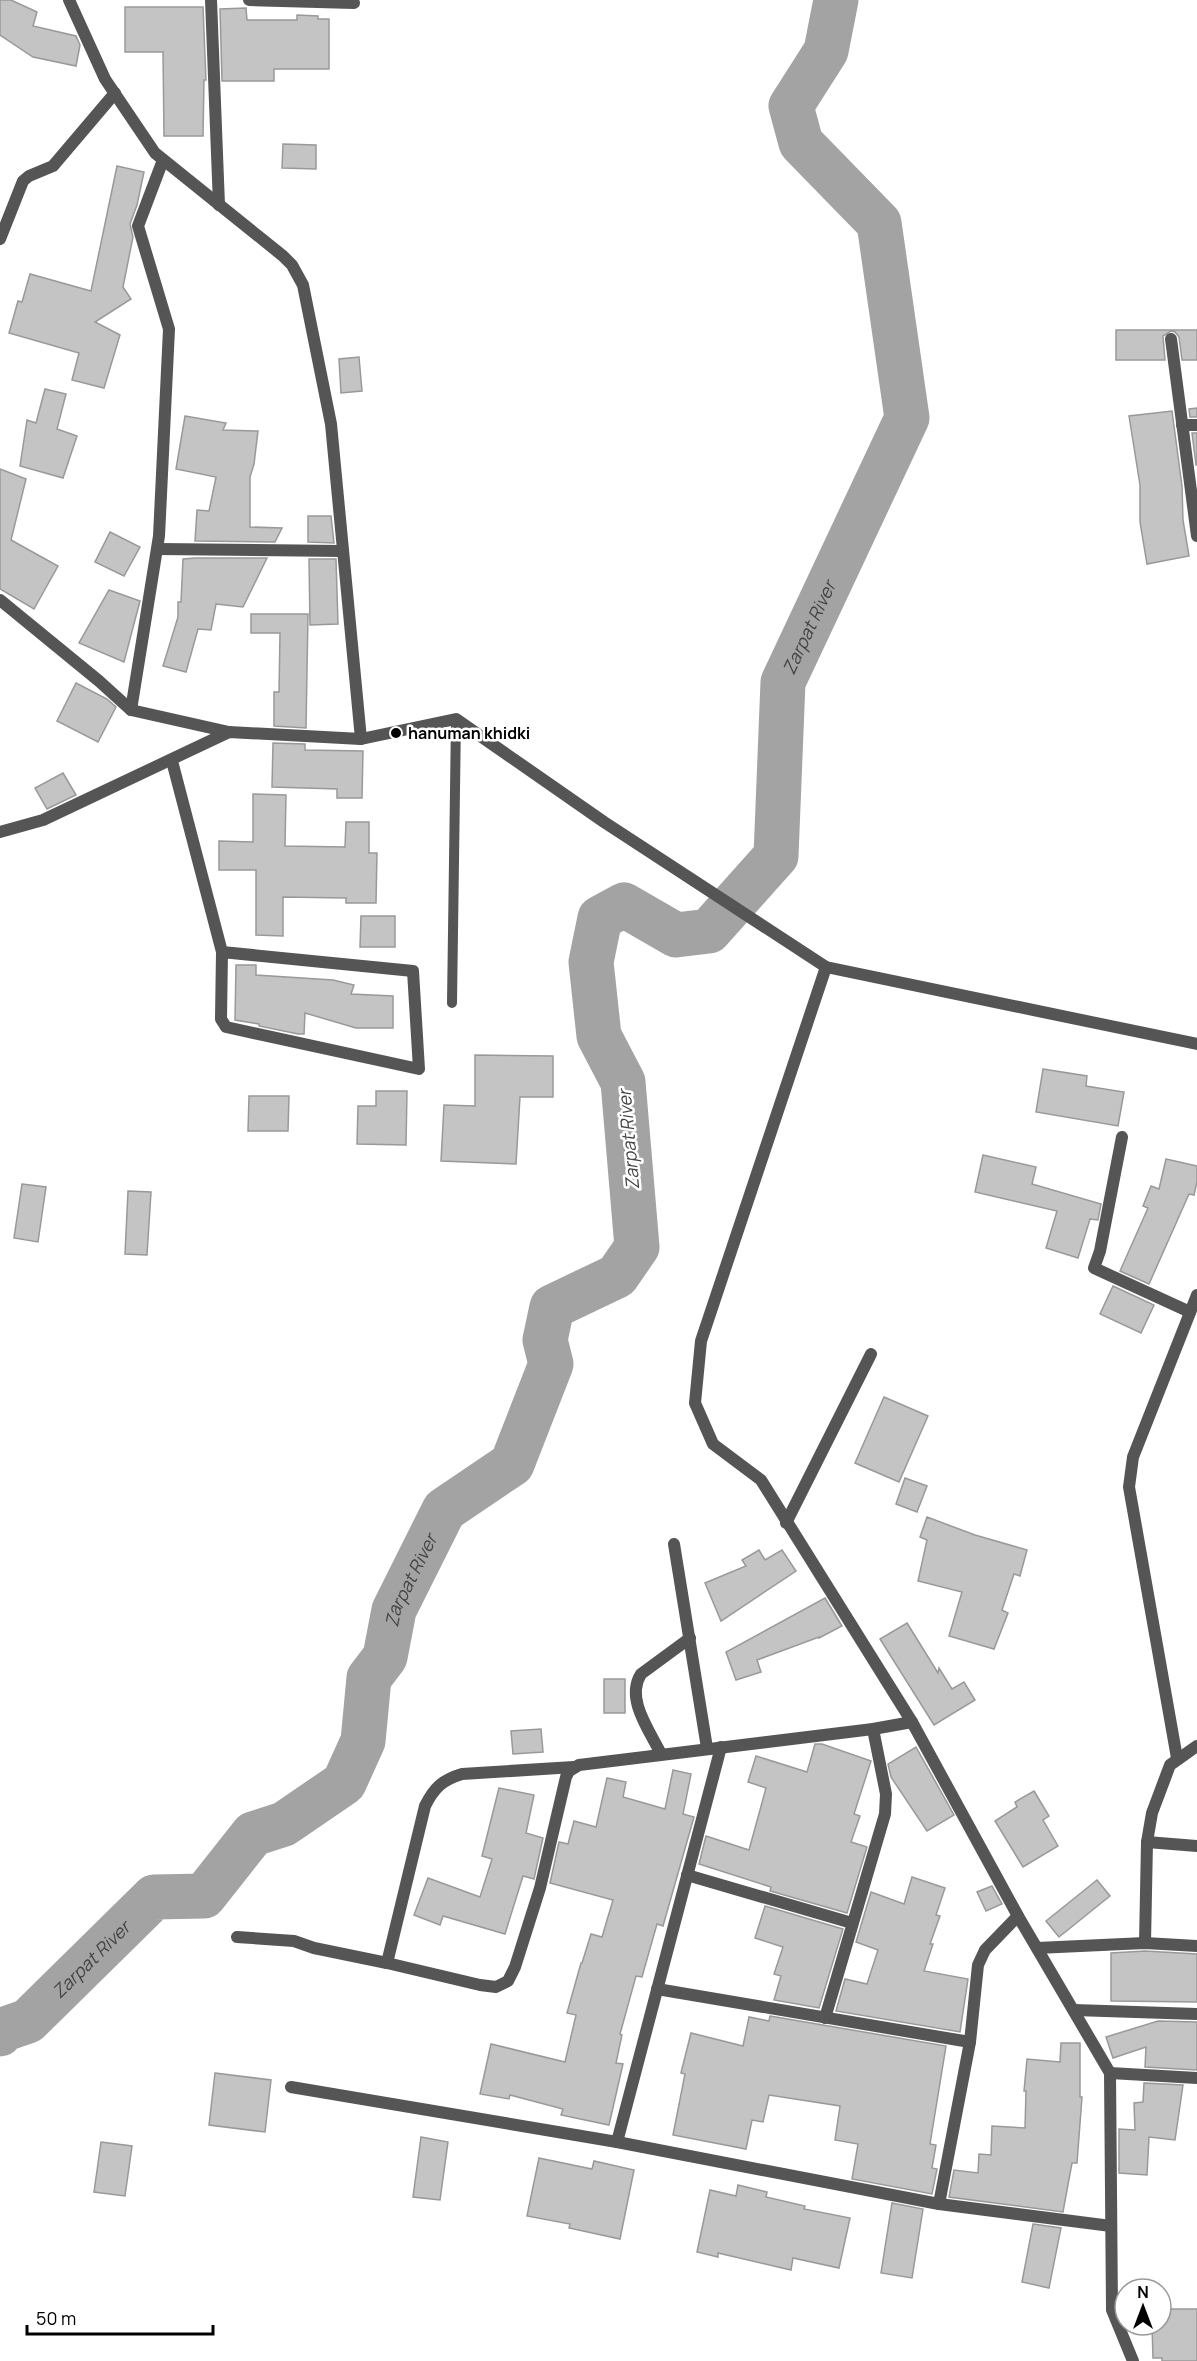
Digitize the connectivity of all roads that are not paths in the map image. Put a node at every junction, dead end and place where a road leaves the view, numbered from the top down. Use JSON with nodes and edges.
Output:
{"nodes":[{"id":1,"x":69,"y":0,"type":"edge"},
{"id":2,"x":78,"y":0,"type":"edge"},
{"id":3,"x":211,"y":0,"type":"edge"},
{"id":4,"x":249,"y":0,"type":"edge"},
{"id":5,"x":278,"y":0,"type":"edge"},
{"id":6,"x":354,"y":3,"type":"dead end"},
{"id":7,"x":115,"y":93,"type":"junction"},
{"id":8,"x":163,"y":160,"type":"junction"},
{"id":9,"x":219,"y":205,"type":"junction"},
{"id":10,"x":0,"y":239,"type":"edge"},
{"id":11,"x":1170,"y":339,"type":"dead end"},
{"id":12,"x":1182,"y":425,"type":"junction"},
{"id":13,"x":1197,"y":425,"type":"edge"},
{"id":14,"x":1197,"y":536,"type":"edge"},
{"id":15,"x":158,"y":549,"type":"junction"},
{"id":16,"x":343,"y":551,"type":"junction"},
{"id":17,"x":0,"y":600,"type":"edge"},
{"id":18,"x":131,"y":710,"type":"junction"},
{"id":19,"x":456,"y":719,"type":"junction"},
{"id":20,"x":230,"y":732,"type":"junction"},
{"id":21,"x":361,"y":739,"type":"junction"},
{"id":22,"x":172,"y":761,"type":"junction"},
{"id":23,"x":0,"y":832,"type":"edge"},
{"id":24,"x":222,"y":952,"type":"junction"},
{"id":25,"x":826,"y":967,"type":"junction"},
{"id":26,"x":452,"y":1004,"type":"dead end"},
{"id":27,"x":1197,"y":1044,"type":"edge"},
{"id":28,"x":1122,"y":1137,"type":"dead end"},
{"id":29,"x":1197,"y":1294,"type":"edge"},
{"id":30,"x":1190,"y":1312,"type":"junction"},
{"id":31,"x":872,"y":1354,"type":"dead end"},
{"id":32,"x":786,"y":1523,"type":"junction"},
{"id":33,"x":674,"y":1544,"type":"dead end"},
{"id":34,"x":690,"y":1638,"type":"junction"},
{"id":35,"x":912,"y":1722,"type":"junction"},
{"id":36,"x":873,"y":1729,"type":"junction"},
{"id":37,"x":1197,"y":1746,"type":"edge"},
{"id":38,"x":720,"y":1747,"type":"junction"},
{"id":39,"x":707,"y":1748,"type":"junction"},
{"id":40,"x":661,"y":1754,"type":"junction"},
{"id":41,"x":1177,"y":1758,"type":"junction"},
{"id":42,"x":573,"y":1767,"type":"junction"},
{"id":43,"x":1147,"y":1842,"type":"junction"},
{"id":44,"x":1197,"y":1846,"type":"edge"},
{"id":45,"x":687,"y":1875,"type":"junction"},
{"id":46,"x":1018,"y":1916,"type":"junction"},
{"id":47,"x":852,"y":1923,"type":"junction"},
{"id":48,"x":237,"y":1936,"type":"dead end"},
{"id":49,"x":1145,"y":1943,"type":"junction"},
{"id":50,"x":1197,"y":1946,"type":"edge"},
{"id":51,"x":1037,"y":1948,"type":"junction"},
{"id":52,"x":387,"y":1963,"type":"junction"},
{"id":53,"x":657,"y":1989,"type":"junction"},
{"id":54,"x":1074,"y":2010,"type":"junction"},
{"id":55,"x":1197,"y":2014,"type":"edge"},
{"id":56,"x":825,"y":2018,"type":"junction"},
{"id":57,"x":970,"y":2042,"type":"junction"},
{"id":58,"x":1110,"y":2073,"type":"junction"},
{"id":59,"x":1197,"y":2078,"type":"edge"},
{"id":60,"x":291,"y":2087,"type":"dead end"},
{"id":61,"x":616,"y":2142,"type":"junction"},
{"id":62,"x":939,"y":2204,"type":"junction"},
{"id":63,"x":1111,"y":2226,"type":"junction"},
{"id":64,"x":1133,"y":2361,"type":"edge"}],
"edges":[{"from":1,"to":2,"type":"street"},
{"from":1,"to":7,"type":"street"},
{"from":3,"to":9,"type":"street"},
{"from":4,"to":5,"type":"street"},
{"from":5,"to":6,"type":"street"},
{"from":7,"to":8,"type":"street"},
{"from":7,"to":10,"type":"street"},
{"from":8,"to":9,"type":"street"},
{"from":8,"to":15,"type":"street"},
{"from":9,"to":16,"type":"street"},
{"from":11,"to":12,"type":"street"},
{"from":12,"to":13,"type":"street"},
{"from":12,"to":14,"type":"street"},
{"from":15,"to":16,"type":"street"},
{"from":15,"to":18,"type":"street"},
{"from":16,"to":21,"type":"street"},
{"from":17,"to":18,"type":"street"},
{"from":18,"to":20,"type":"street"},
{"from":19,"to":21,"type":"street"},
{"from":19,"to":25,"type":"street"},
{"from":19,"to":26,"type":"lane"},
{"from":20,"to":21,"type":"street"},
{"from":20,"to":22,"type":"street"},
{"from":22,"to":23,"type":"street"},
{"from":22,"to":24,"type":"street"},
{"from":24,"to":24,"type":"street"},
{"from":25,"to":27,"type":"street"},
{"from":25,"to":32,"type":"street"},
{"from":28,"to":30,"type":"street"},
{"from":29,"to":30,"type":"street"},
{"from":30,"to":41,"type":"street"},
{"from":31,"to":32,"type":"street"},
{"from":32,"to":35,"type":"street"},
{"from":33,"to":34,"type":"street"},
{"from":34,"to":39,"type":"street"},
{"from":34,"to":40,"type":"street"},
{"from":35,"to":36,"type":"street"},
{"from":35,"to":46,"type":"street"},
{"from":36,"to":38,"type":"street"},
{"from":36,"to":47,"type":"street"},
{"from":37,"to":41,"type":"street"},
{"from":38,"to":39,"type":"street"},
{"from":38,"to":45,"type":"street"},
{"from":39,"to":40,"type":"street"},
{"from":40,"to":42,"type":"street"},
{"from":41,"to":43,"type":"street"},
{"from":42,"to":52,"type":"street"},
{"from":42,"to":52,"type":"street"},
{"from":43,"to":44,"type":"street"},
{"from":43,"to":49,"type":"street"},
{"from":45,"to":47,"type":"street"},
{"from":45,"to":53,"type":"street"},
{"from":46,"to":51,"type":"street"},
{"from":46,"to":57,"type":"street"},
{"from":47,"to":56,"type":"street"},
{"from":48,"to":52,"type":"street"},
{"from":49,"to":50,"type":"street"},
{"from":49,"to":51,"type":"street"},
{"from":51,"to":54,"type":"street"},
{"from":53,"to":56,"type":"street"},
{"from":53,"to":61,"type":"street"},
{"from":54,"to":55,"type":"street"},
{"from":54,"to":58,"type":"street"},
{"from":56,"to":57,"type":"street"},
{"from":57,"to":62,"type":"street"},
{"from":58,"to":59,"type":"street"},
{"from":58,"to":63,"type":"street"},
{"from":60,"to":61,"type":"street"},
{"from":61,"to":62,"type":"street"},
{"from":62,"to":63,"type":"street"},
{"from":63,"to":64,"type":"street"}]}
